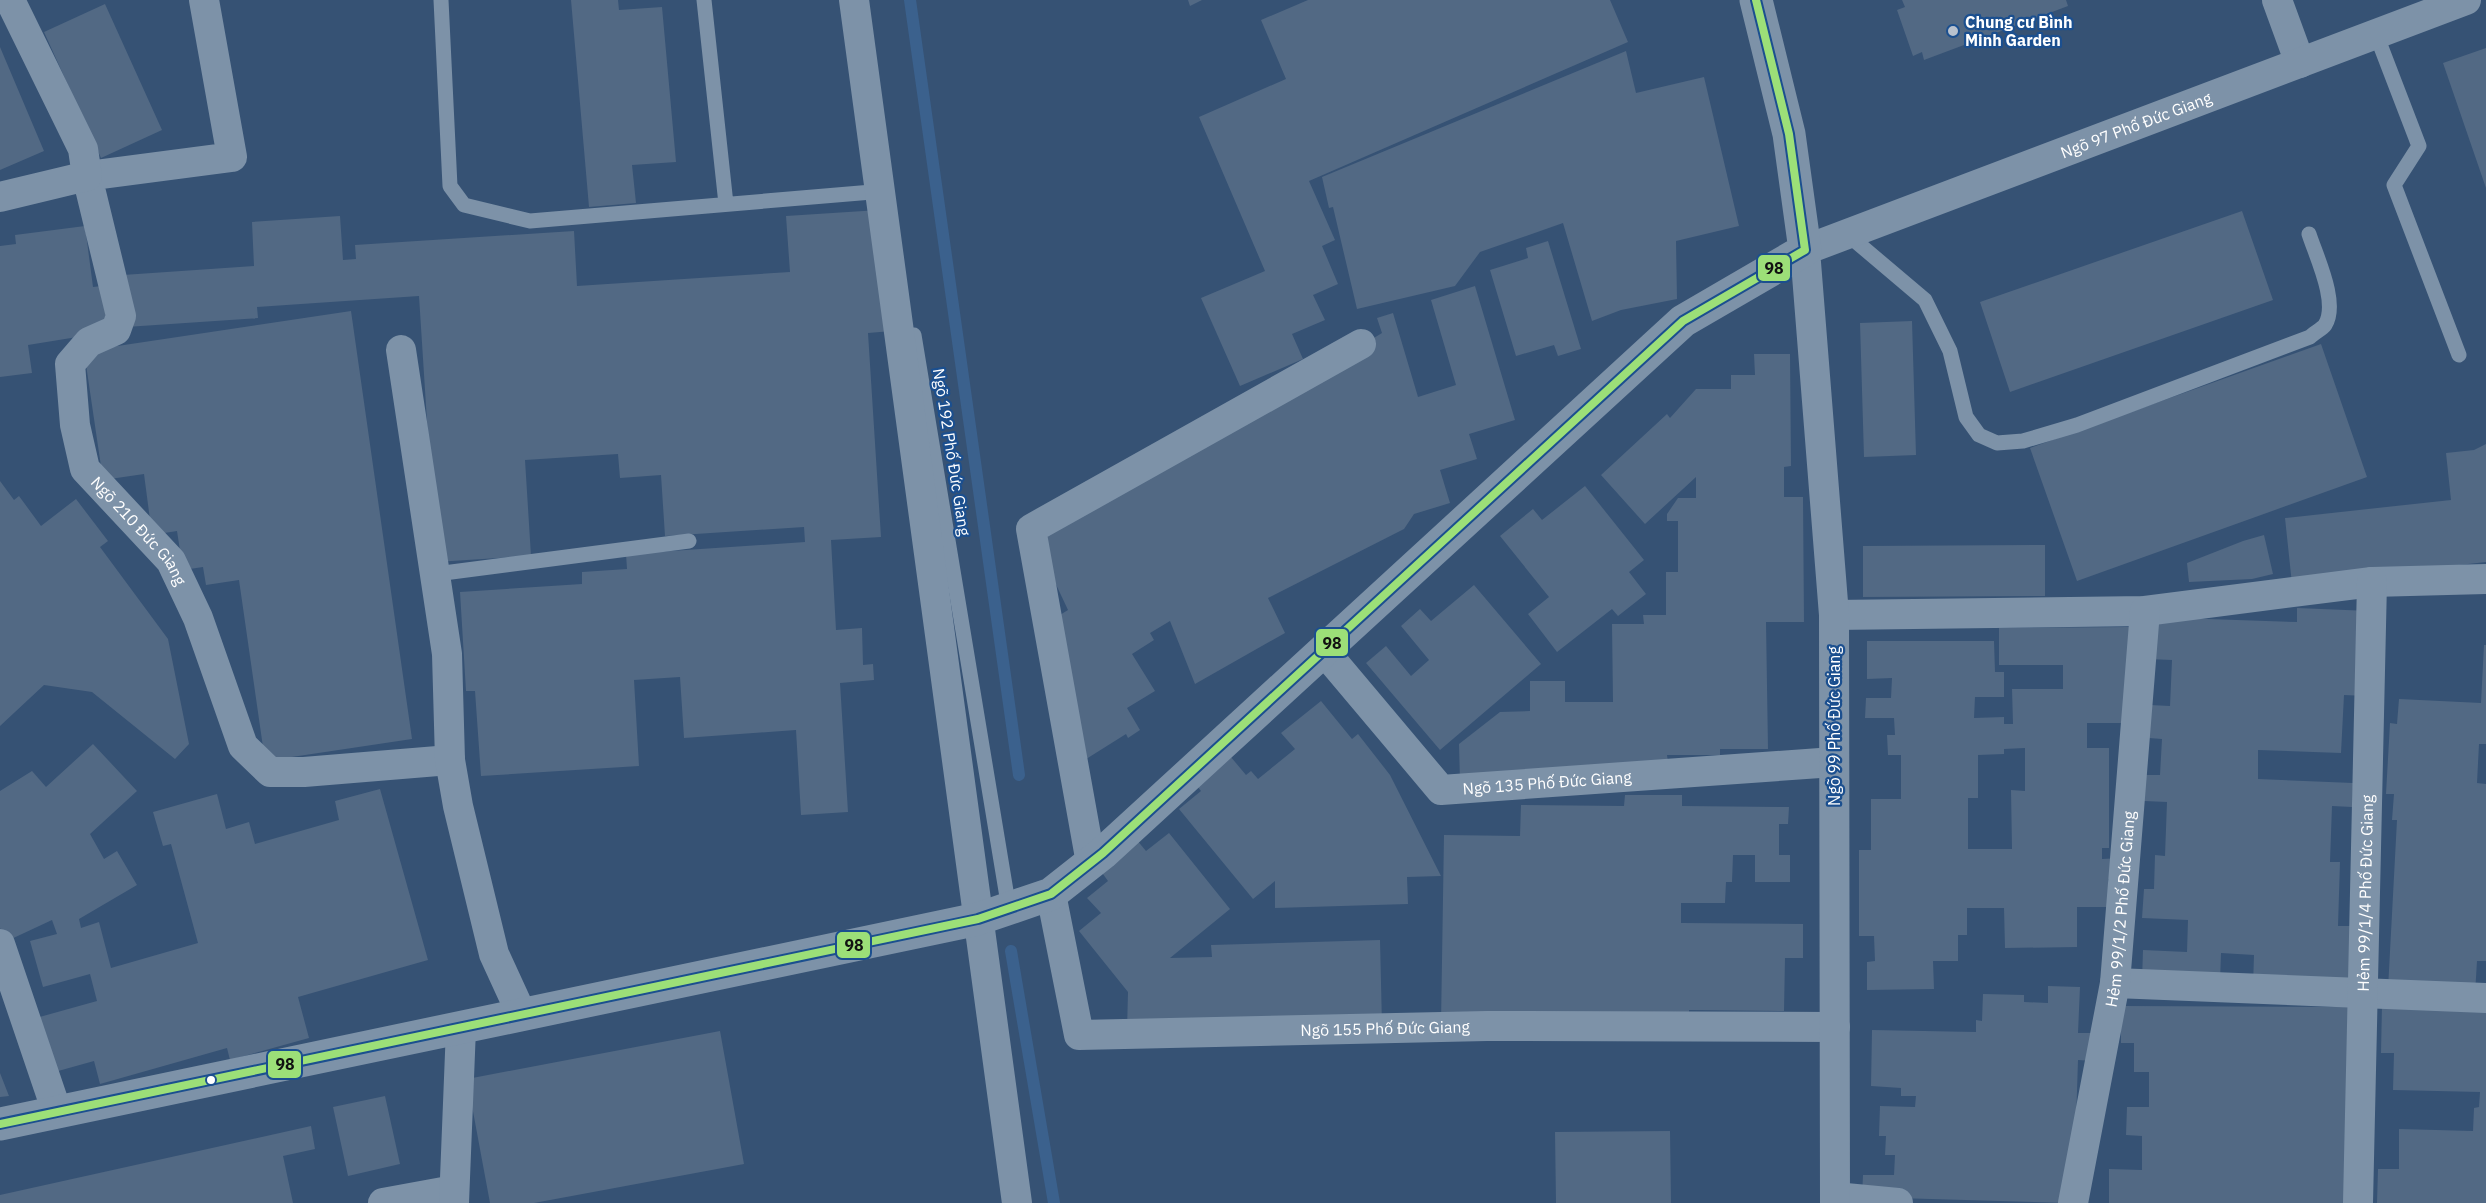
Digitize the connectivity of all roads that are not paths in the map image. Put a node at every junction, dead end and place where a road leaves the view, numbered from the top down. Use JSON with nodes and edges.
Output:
{"nodes":[{"id":1,"x":10,"y":0,"type":"edge"},
{"id":2,"x":204,"y":0,"type":"edge"},
{"id":3,"x":441,"y":0,"type":"edge"},
{"id":4,"x":704,"y":0,"type":"edge"},
{"id":5,"x":854,"y":0,"type":"edge"},
{"id":6,"x":866,"y":0,"type":"edge"},
{"id":7,"x":1756,"y":0,"type":"edge"},
{"id":8,"x":2277,"y":0,"type":"edge"},
{"id":9,"x":2466,"y":0,"type":"edge"},
{"id":10,"x":2376,"y":34,"type":"junction"},
{"id":11,"x":2300,"y":63,"type":"junction"},
{"id":12,"x":87,"y":176,"type":"junction"},
{"id":13,"x":885,"y":191,"type":"junction"},
{"id":14,"x":0,"y":198,"type":"edge"},
{"id":15,"x":726,"y":204,"type":"junction"},
{"id":16,"x":1847,"y":234,"type":"junction"},
{"id":17,"x":2308,"y":234,"type":"dead end"},
{"id":18,"x":1805,"y":250,"type":"junction"},
{"id":19,"x":1361,"y":344,"type":"dead end"},
{"id":20,"x":401,"y":350,"type":"dead end"},
{"id":21,"x":2459,"y":355,"type":"dead end"},
{"id":22,"x":689,"y":541,"type":"dead end"},
{"id":23,"x":436,"y":574,"type":"junction"},
{"id":24,"x":2486,"y":579,"type":"edge"},
{"id":25,"x":2372,"y":582,"type":"junction"},
{"id":26,"x":2145,"y":611,"type":"junction"},
{"id":27,"x":1833,"y":615,"type":"junction"},
{"id":28,"x":1324,"y":651,"type":"junction"},
{"id":29,"x":450,"y":760,"type":"junction"},
{"id":30,"x":1834,"y":762,"type":"junction"},
{"id":31,"x":1091,"y":863,"type":"junction"},
{"id":32,"x":1051,"y":894,"type":"junction"},
{"id":33,"x":1009,"y":909,"type":"junction"},
{"id":34,"x":978,"y":919,"type":"junction"},
{"id":35,"x":0,"y":944,"type":"edge"},
{"id":36,"x":2115,"y":983,"type":"junction"},
{"id":37,"x":2362,"y":992,"type":"junction"},
{"id":38,"x":2486,"y":998,"type":"edge"},
{"id":39,"x":522,"y":1015,"type":"junction"},
{"id":40,"x":461,"y":1028,"type":"junction"},
{"id":41,"x":1835,"y":1028,"type":"junction"},
{"id":42,"x":57,"y":1112,"type":"junction"},
{"id":43,"x":0,"y":1124,"type":"edge"},
{"id":44,"x":454,"y":1196,"type":"edge"},
{"id":45,"x":1835,"y":1200,"type":"edge"},
{"id":46,"x":383,"y":1203,"type":"edge"},
{"id":47,"x":1017,"y":1203,"type":"edge"},
{"id":48,"x":1898,"y":1203,"type":"edge"},
{"id":49,"x":2073,"y":1203,"type":"edge"},
{"id":50,"x":2358,"y":1203,"type":"edge"}],
"edges":[{"from":1,"to":12,"type":"street","name":"Ngõ 210 Đức Giang"},
{"from":2,"to":12,"type":"street"},
{"from":3,"to":15,"type":"lane"},
{"from":4,"to":15,"type":"lane"},
{"from":5,"to":13,"type":"street"},
{"from":6,"to":13,"type":"lane","name":"Ngõ 192 Phố Đức Giang"},
{"from":7,"to":18,"type":"street"},
{"from":8,"to":11,"type":"street"},
{"from":9,"to":10,"type":"street","name":"Ngõ 97 Phố Đức Giang"},
{"from":10,"to":11,"type":"street","name":"Ngõ 97 Phố Đức Giang"},
{"from":10,"to":21,"type":"lane"},
{"from":11,"to":16,"type":"street","name":"Ngõ 97 Phố Đức Giang"},
{"from":12,"to":14,"type":"street"},
{"from":12,"to":29,"type":"street","name":"Ngõ 210 Đức Giang"},
{"from":13,"to":15,"type":"lane"},
{"from":13,"to":33,"type":"lane","name":"Ngõ 192 Phố Đức Giang"},
{"from":13,"to":34,"type":"street"},
{"from":16,"to":17,"type":"lane"},
{"from":16,"to":18,"type":"street","name":"Ngõ 97 Phố Đức Giang"},
{"from":18,"to":27,"type":"street","name":"Ngõ 99 Phố Đức Giang"},
{"from":18,"to":28,"type":"street"},
{"from":19,"to":31,"type":"street"},
{"from":20,"to":23,"type":"street"},
{"from":22,"to":23,"type":"lane"},
{"from":23,"to":29,"type":"street"},
{"from":24,"to":25,"type":"street"},
{"from":25,"to":26,"type":"street"},
{"from":25,"to":37,"type":"street","name":"Hẻm 99/1/4 Phố Đức Giang"},
{"from":26,"to":27,"type":"street"},
{"from":26,"to":36,"type":"street","name":"Hẻm 99/1/2 Phố Đức Giang"},
{"from":27,"to":30,"type":"street","name":"Ngõ 99 Phố Đức Giang"},
{"from":28,"to":30,"type":"street","name":"Ngõ 135 Phố Đức Giang"},
{"from":28,"to":31,"type":"street"},
{"from":29,"to":39,"type":"street"},
{"from":30,"to":41,"type":"street","name":"Ngõ 99 Phố Đức Giang"},
{"from":31,"to":32,"type":"street"},
{"from":32,"to":33,"type":"street"},
{"from":32,"to":41,"type":"street","name":"Ngõ 155 Phố Đức Giang"},
{"from":33,"to":34,"type":"street"},
{"from":34,"to":39,"type":"street"},
{"from":34,"to":47,"type":"street"},
{"from":35,"to":42,"type":"street"},
{"from":36,"to":37,"type":"street"},
{"from":36,"to":49,"type":"street","name":"Hẻm 99/1/2 Phố Đức Giang"},
{"from":37,"to":38,"type":"street"},
{"from":37,"to":50,"type":"street","name":"Hẻm 99/1/4 Phố Đức Giang"},
{"from":39,"to":40,"type":"street"},
{"from":40,"to":42,"type":"street"},
{"from":40,"to":44,"type":"street"},
{"from":41,"to":45,"type":"street","name":"Ngõ 99 Phố Đức Giang"},
{"from":42,"to":43,"type":"street"},
{"from":44,"to":46,"type":"street"},
{"from":45,"to":48,"type":"street"}]}
